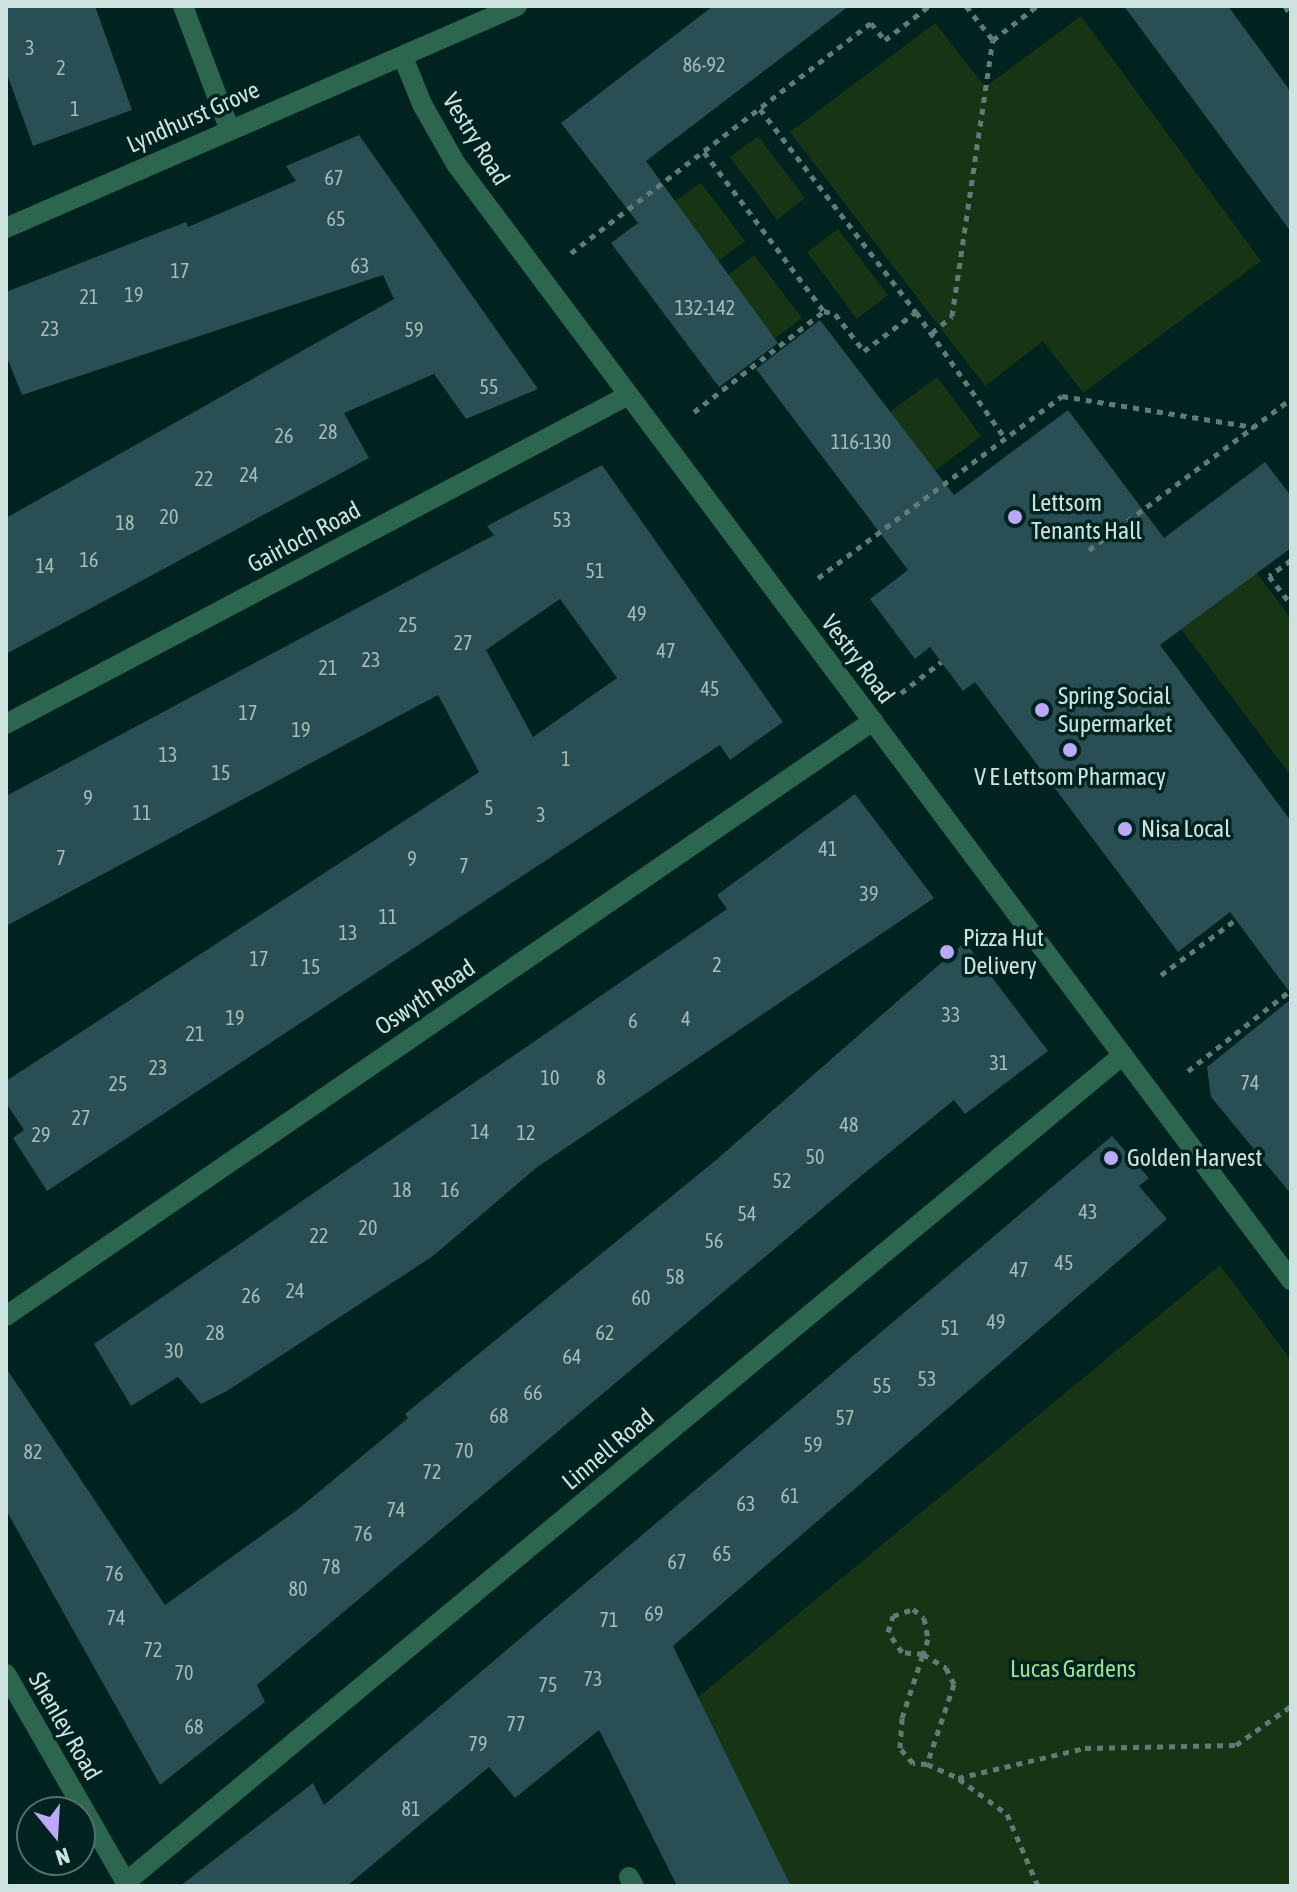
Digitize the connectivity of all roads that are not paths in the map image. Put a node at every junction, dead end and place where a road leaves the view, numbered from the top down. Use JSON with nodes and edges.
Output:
{"nodes":[{"id":1,"x":183,"y":6,"type":"edge"},
{"id":2,"x":517,"y":6,"type":"edge"},
{"id":3,"x":403,"y":57,"type":"junction"},
{"id":4,"x":229,"y":128,"type":"junction"},
{"id":5,"x":6,"y":228,"type":"edge"},
{"id":6,"x":625,"y":397,"type":"junction"},
{"id":7,"x":873,"y":721,"type":"junction"},
{"id":8,"x":6,"y":724,"type":"edge"},
{"id":9,"x":1123,"y":1055,"type":"junction"},
{"id":10,"x":1291,"y":1280,"type":"edge"},
{"id":11,"x":6,"y":1316,"type":"edge"},
{"id":12,"x":6,"y":1674,"type":"edge"},
{"id":13,"x":127,"y":1884,"type":"edge"}],
"edges":[{"from":1,"to":4,"type":"street"},
{"from":2,"to":3,"type":"street","name":"Lyndhurst Grove"},
{"from":3,"to":4,"type":"street","name":"Lyndhurst Grove"},
{"from":3,"to":6,"type":"street","name":"Vestry Road"},
{"from":4,"to":5,"type":"street","name":"Lyndhurst Grove"},
{"from":6,"to":7,"type":"street","name":"Vestry Road"},
{"from":6,"to":8,"type":"street","name":"Gairloch Road"},
{"from":7,"to":9,"type":"street","name":"Vestry Road"},
{"from":7,"to":11,"type":"street","name":"Oswyth Road"},
{"from":9,"to":10,"type":"street","name":"Vestry Road"},
{"from":9,"to":13,"type":"street","name":"Linnell Road"},
{"from":12,"to":13,"type":"street","name":"Shenley Road"}]}
